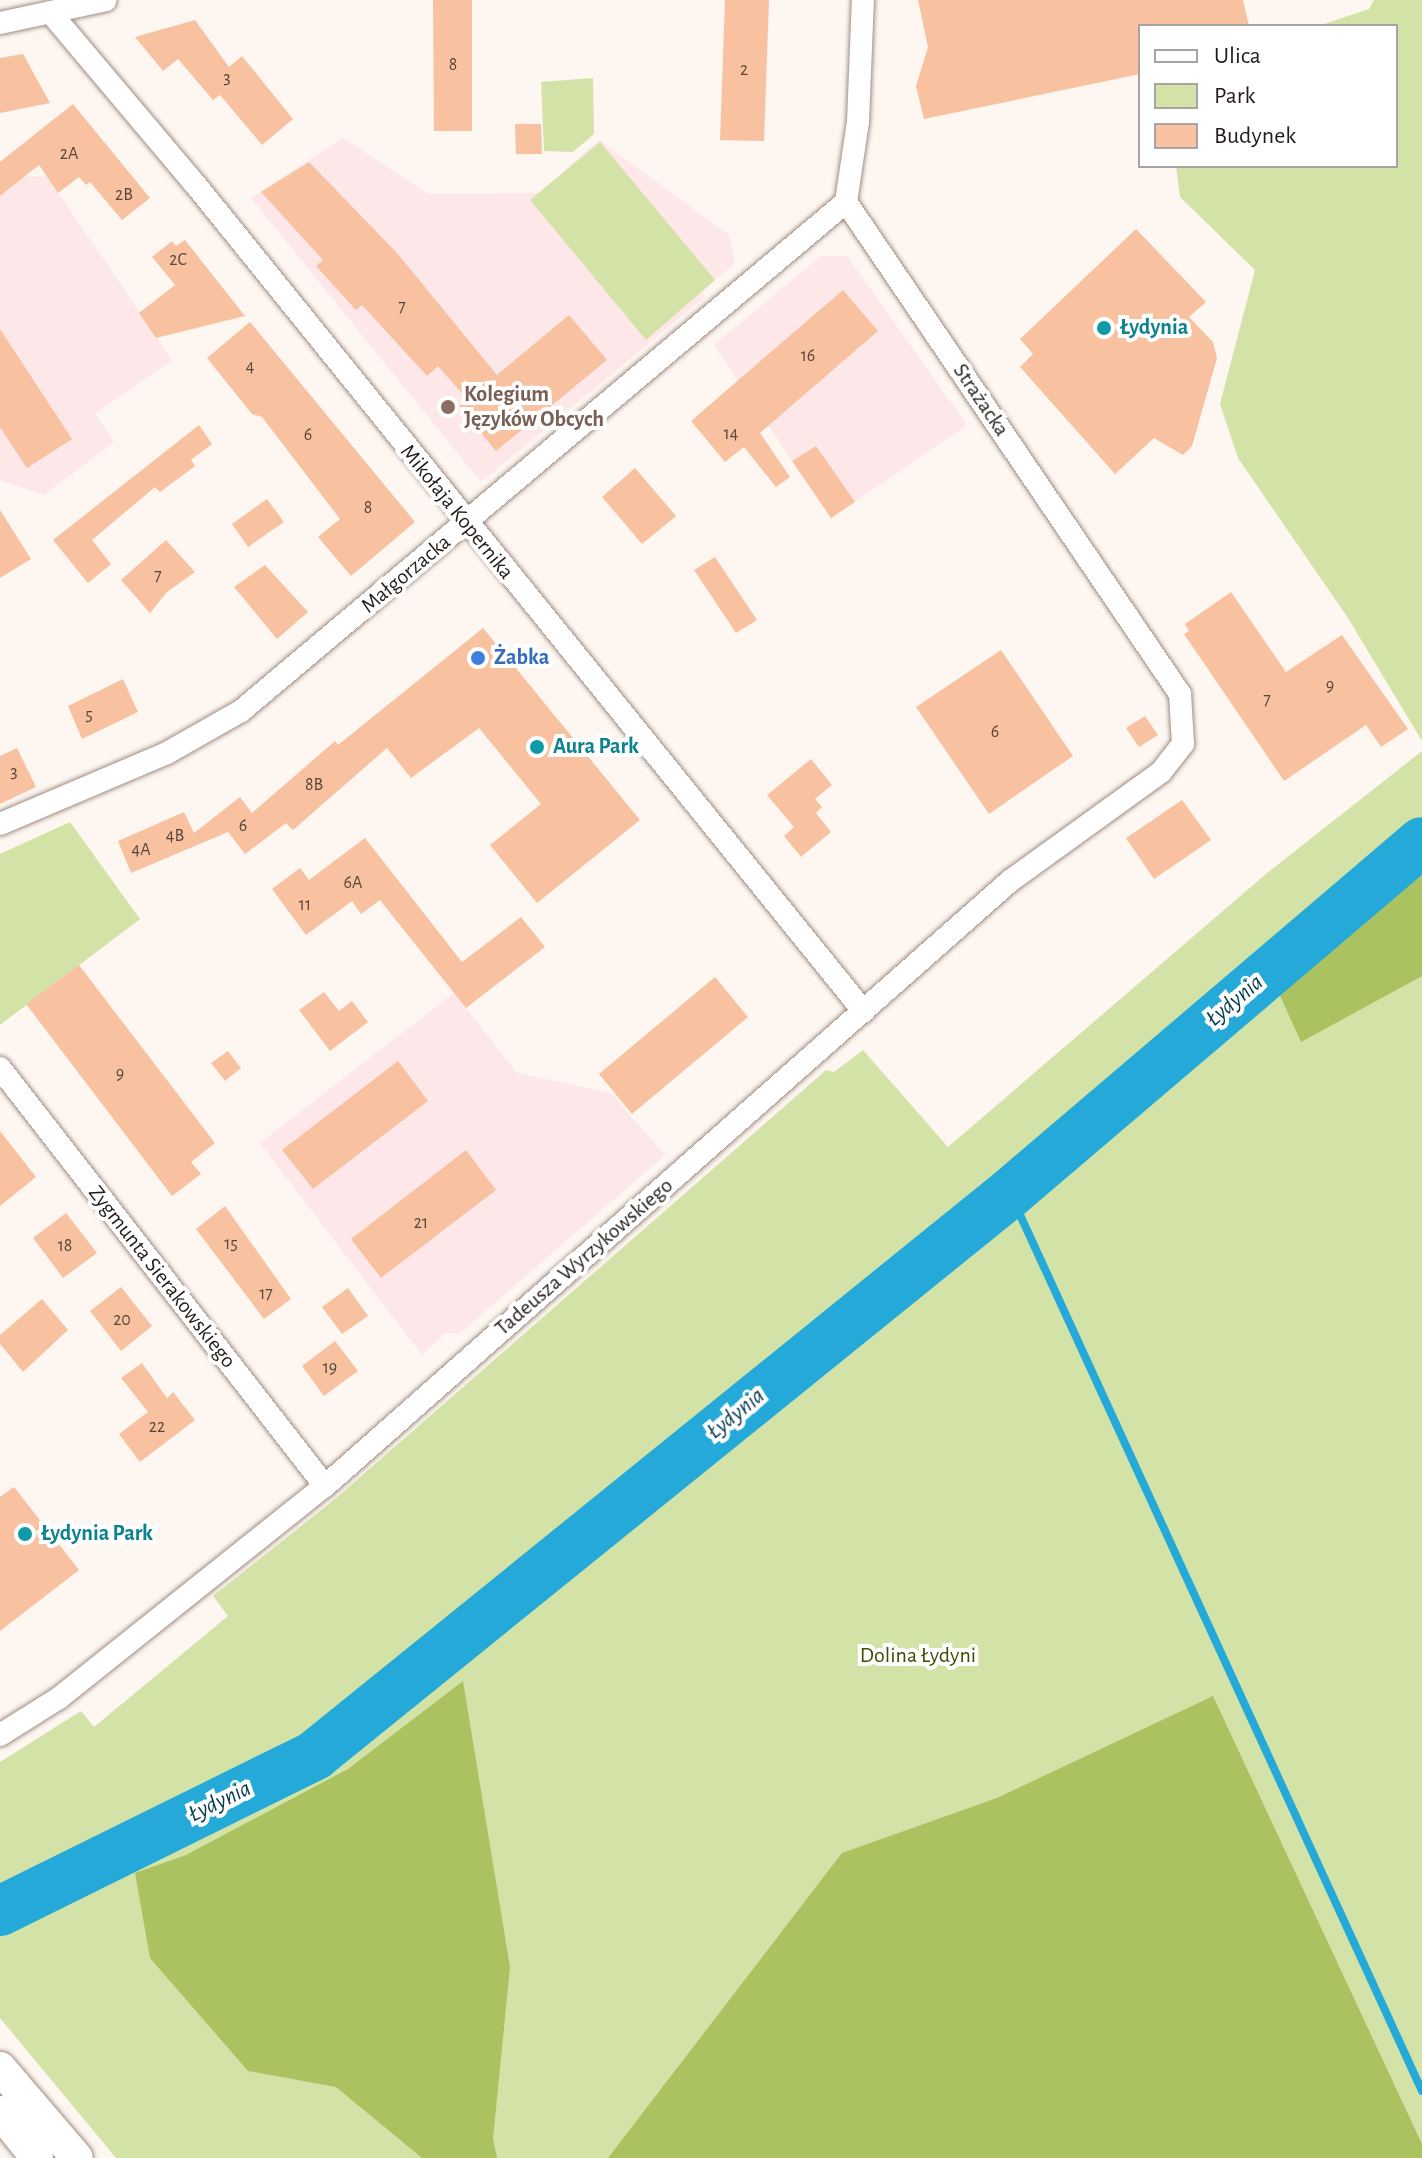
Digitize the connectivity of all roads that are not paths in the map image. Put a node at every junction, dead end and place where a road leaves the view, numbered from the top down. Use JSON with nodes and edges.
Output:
{"nodes":[{"id":1,"x":106,"y":0,"type":"edge"},
{"id":2,"x":863,"y":0,"type":"edge"},
{"id":3,"x":50,"y":12,"type":"junction"},
{"id":4,"x":0,"y":23,"type":"edge"},
{"id":5,"x":846,"y":202,"type":"junction"},
{"id":6,"x":466,"y":523,"type":"junction"},
{"id":7,"x":1161,"y":772,"type":"joint"},
{"id":8,"x":0,"y":824,"type":"edge"},
{"id":9,"x":864,"y":1012,"type":"junction"},
{"id":10,"x":0,"y":1068,"type":"edge"},
{"id":11,"x":325,"y":1486,"type":"junction"},
{"id":12,"x":0,"y":1735,"type":"edge"},
{"id":13,"x":0,"y":2068,"type":"edge"},
{"id":14,"x":0,"y":2112,"type":"edge"},
{"id":15,"x":37,"y":2158,"type":"edge"},
{"id":16,"x":77,"y":2158,"type":"edge"}],
"edges":[{"from":1,"to":3,"type":"street"},
{"from":2,"to":5,"type":"street"},
{"from":3,"to":4,"type":"street"},
{"from":3,"to":6,"type":"street","name":"Mikołaja Kopernika"},
{"from":5,"to":6,"type":"street","name":"Małgorzacka"},
{"from":5,"to":7,"type":"street","name":"Strażacka"},
{"from":6,"to":8,"type":"street","name":"Małgorzacka"},
{"from":6,"to":9,"type":"street","name":"Mikołaja Kopernika"},
{"from":7,"to":9,"type":"street","name":"Tadeusza Wyrzykowskiego"},
{"from":9,"to":11,"type":"street","name":"Tadeusza Wyrzykowskiego"},
{"from":10,"to":11,"type":"street","name":"Zygmunta Sierakowskiego"},
{"from":11,"to":12,"type":"street","name":"Tadeusza Wyrzykowskiego"},
{"from":13,"to":16,"type":"main road"},
{"from":14,"to":15,"type":"main road"}]}
